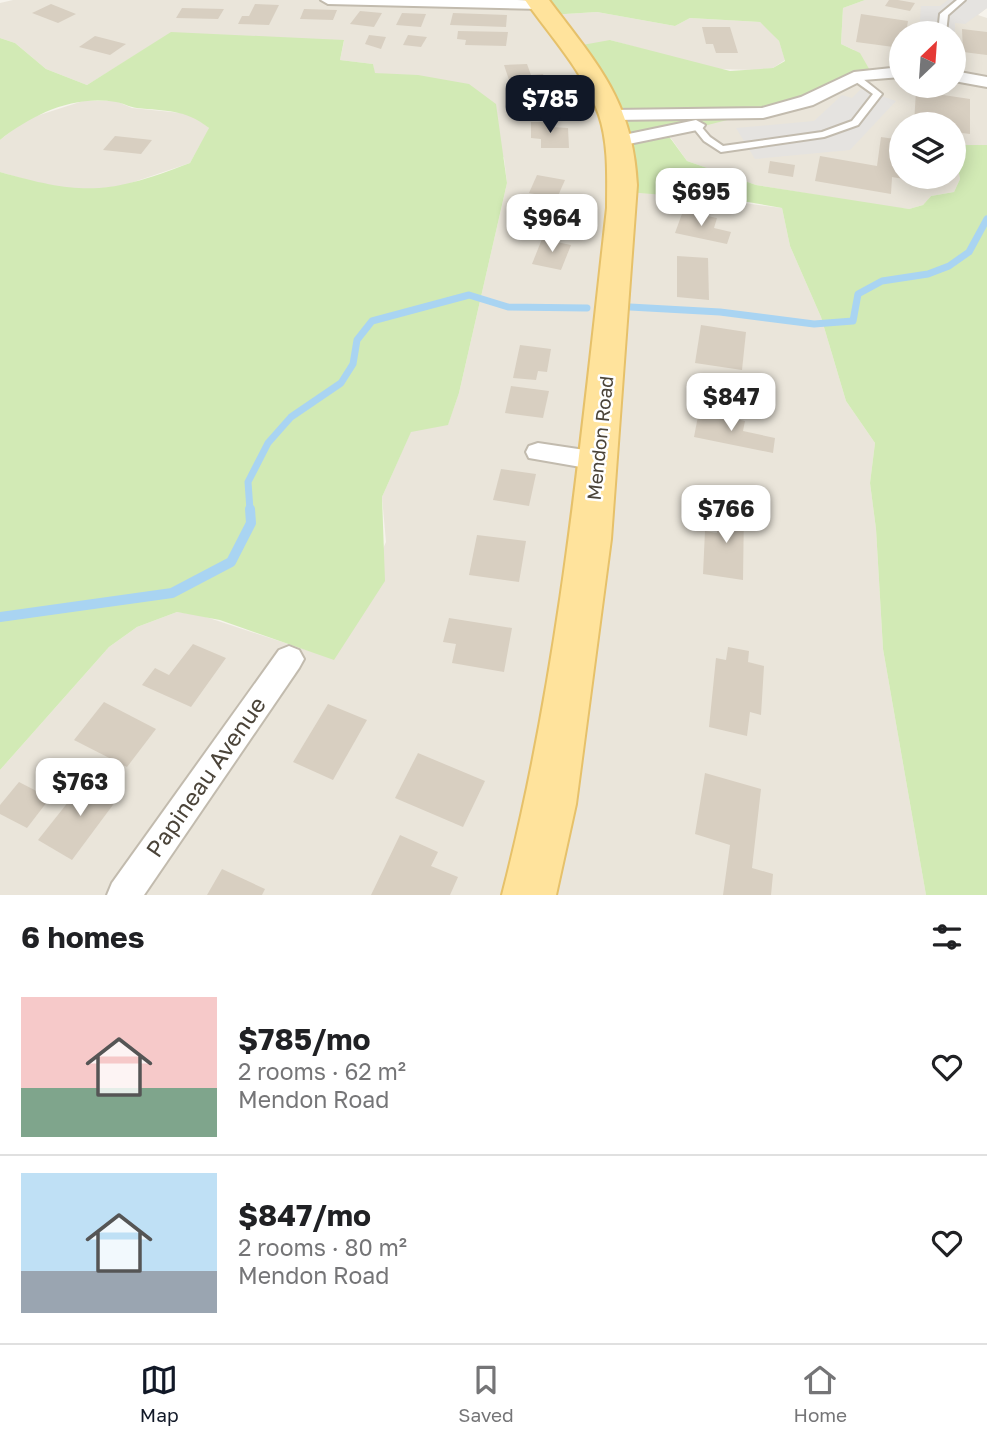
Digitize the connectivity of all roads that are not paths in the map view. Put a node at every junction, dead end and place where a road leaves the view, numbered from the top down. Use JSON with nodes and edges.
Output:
{"nodes":[{"id":1,"x":328,"y":0,"type":"edge"},
{"id":2,"x":961,"y":0,"type":"edge"},
{"id":3,"x":539,"y":3,"type":"edge"},
{"id":4,"x":943,"y":21,"type":"edge"},
{"id":5,"x":889,"y":73,"type":"edge"},
{"id":6,"x":855,"y":77,"type":"junction"},
{"id":7,"x":966,"y":78,"type":"edge"},
{"id":8,"x":987,"y":82,"type":"edge"},
{"id":9,"x":723,"y":116,"type":"junction"},
{"id":10,"x":696,"y":126,"type":"junction"},
{"id":11,"x":615,"y":128,"type":"junction"},
{"id":12,"x":538,"y":452,"type":"dead end"},
{"id":13,"x":598,"y":461,"type":"junction"},
{"id":14,"x":289,"y":659,"type":"dead end"},
{"id":15,"x":124,"y":895,"type":"edge"},
{"id":16,"x":529,"y":895,"type":"edge"}],
"edges":[{"from":1,"to":3,"type":"street"},
{"from":2,"to":4,"type":"lane"},
{"from":3,"to":11,"type":"main road","name":"Mendon Road"},
{"from":5,"to":6,"type":"street"},
{"from":6,"to":9,"type":"street"},
{"from":6,"to":10,"type":"lane"},
{"from":7,"to":8,"type":"street"},
{"from":9,"to":10,"type":"street"},
{"from":9,"to":11,"type":"street"},
{"from":10,"to":11,"type":"street"},
{"from":11,"to":13,"type":"main road","name":"Mendon Road"},
{"from":12,"to":13,"type":"street"},
{"from":13,"to":16,"type":"main road","name":"Mendon Road"},
{"from":14,"to":15,"type":"street","name":"Papineau Avenue"}]}
